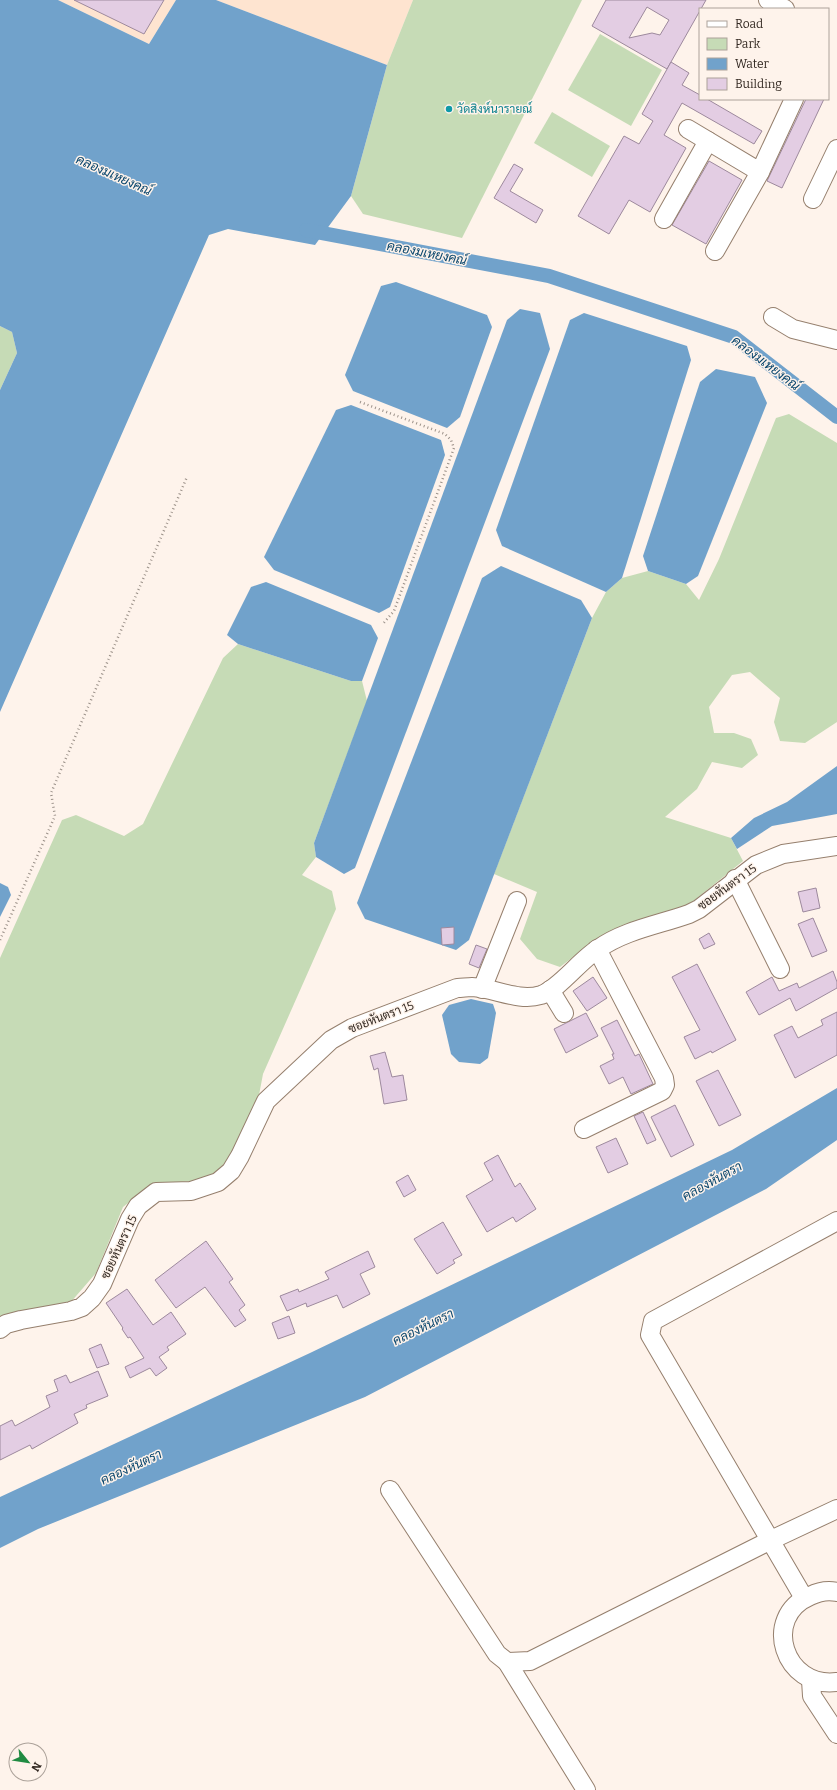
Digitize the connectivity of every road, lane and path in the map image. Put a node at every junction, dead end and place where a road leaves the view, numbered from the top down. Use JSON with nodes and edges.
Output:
{"nodes":[{"id":1,"x":768,"y":0,"type":"edge"},
{"id":2,"x":783,"y":8,"type":"edge"},
{"id":3,"x":794,"y":100,"type":"edge"},
{"id":4,"x":688,"y":129,"type":"dead end"},
{"id":5,"x":708,"y":141,"type":"junction"},
{"id":6,"x":837,"y":149,"type":"edge"},
{"id":7,"x":760,"y":172,"type":"junction"},
{"id":8,"x":813,"y":199,"type":"dead end"},
{"id":9,"x":664,"y":219,"type":"dead end"},
{"id":10,"x":715,"y":251,"type":"dead end"},
{"id":11,"x":773,"y":317,"type":"dead end"},
{"id":12,"x":837,"y":340,"type":"edge"},
{"id":13,"x":360,"y":402,"type":"dead end"},
{"id":14,"x":187,"y":477,"type":"dead end"},
{"id":15,"x":382,"y":625,"type":"dead end"},
{"id":16,"x":837,"y":846,"type":"edge"},
{"id":17,"x":735,"y":879,"type":"junction"},
{"id":18,"x":517,"y":901,"type":"dead end"},
{"id":19,"x":0,"y":940,"type":"edge"},
{"id":20,"x":597,"y":949,"type":"junction"},
{"id":21,"x":780,"y":969,"type":"dead end"},
{"id":22,"x":482,"y":989,"type":"junction"},
{"id":23,"x":550,"y":990,"type":"junction"},
{"id":24,"x":564,"y":1013,"type":"dead end"},
{"id":25,"x":584,"y":1129,"type":"dead end"},
{"id":26,"x":837,"y":1221,"type":"edge"},
{"id":27,"x":0,"y":1329,"type":"edge"},
{"id":28,"x":390,"y":1490,"type":"dead end"},
{"id":29,"x":837,"y":1509,"type":"edge"},
{"id":30,"x":770,"y":1540,"type":"junction"},
{"id":31,"x":837,"y":1592,"type":"edge"},
{"id":32,"x":804,"y":1598,"type":"junction"},
{"id":33,"x":507,"y":1662,"type":"junction"},
{"id":34,"x":811,"y":1680,"type":"junction"},
{"id":35,"x":837,"y":1682,"type":"edge"},
{"id":36,"x":837,"y":1734,"type":"edge"},
{"id":37,"x":586,"y":1790,"type":"edge"}],
"edges":[{"from":1,"to":2,"type":"street"},
{"from":3,"to":7,"type":"street"},
{"from":4,"to":5,"type":"street"},
{"from":5,"to":7,"type":"street"},
{"from":5,"to":9,"type":"street"},
{"from":6,"to":8,"type":"street"},
{"from":7,"to":10,"type":"street"},
{"from":11,"to":12,"type":"street"},
{"from":13,"to":15,"type":"path"},
{"from":14,"to":19,"type":"path"},
{"from":16,"to":17,"type":"street","name":"ซอยหันตรา 15"},
{"from":17,"to":20,"type":"street","name":"ซอยหันตรา 15"},
{"from":17,"to":21,"type":"street"},
{"from":18,"to":22,"type":"street"},
{"from":20,"to":23,"type":"street","name":"ซอยหันตรา 15"},
{"from":20,"to":25,"type":"street"},
{"from":22,"to":23,"type":"street","name":"ซอยหันตรา 15"},
{"from":22,"to":27,"type":"street","name":"ซอยหันตรา 15"},
{"from":23,"to":24,"type":"street"},
{"from":26,"to":30,"type":"street"},
{"from":28,"to":33,"type":"street"},
{"from":29,"to":30,"type":"street"},
{"from":30,"to":32,"type":"street"},
{"from":30,"to":33,"type":"street"},
{"from":31,"to":32,"type":"street"},
{"from":32,"to":34,"type":"street"},
{"from":33,"to":37,"type":"street"},
{"from":34,"to":35,"type":"street"},
{"from":34,"to":36,"type":"street"}]}
